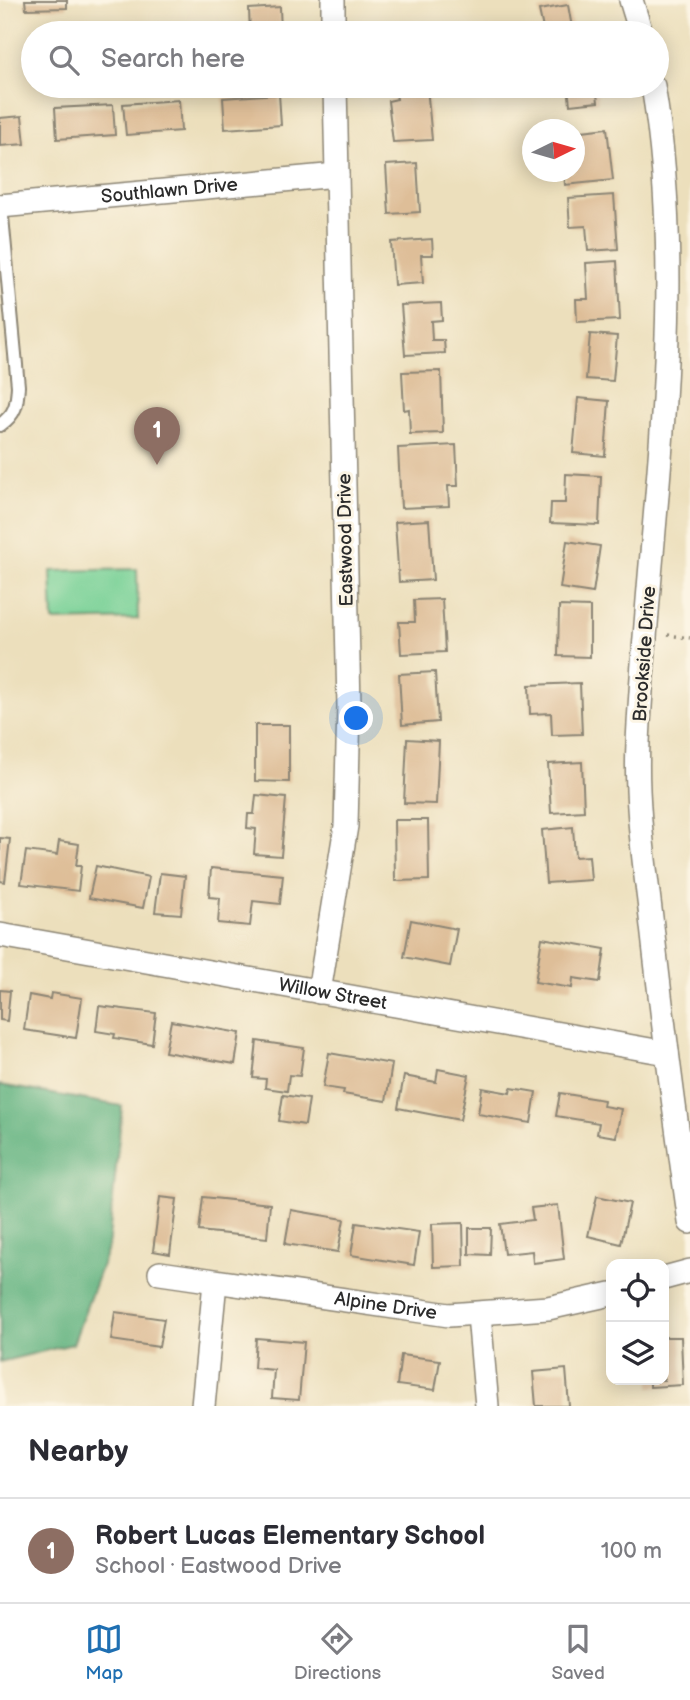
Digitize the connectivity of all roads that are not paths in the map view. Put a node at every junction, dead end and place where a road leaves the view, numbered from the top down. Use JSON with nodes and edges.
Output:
{"nodes":[{"id":1,"x":333,"y":0,"type":"edge"},
{"id":2,"x":631,"y":0,"type":"edge"},
{"id":3,"x":333,"y":21,"type":"edge"},
{"id":4,"x":637,"y":21,"type":"edge"},
{"id":5,"x":335,"y":98,"type":"edge"},
{"id":6,"x":655,"y":98,"type":"edge"},
{"id":7,"x":337,"y":175,"type":"junction"},
{"id":8,"x":0,"y":206,"type":"edge"},
{"id":9,"x":0,"y":425,"type":"edge"},
{"id":10,"x":0,"y":935,"type":"edge"},
{"id":11,"x":319,"y":992,"type":"junction"},
{"id":12,"x":667,"y":1053,"type":"junction"},
{"id":13,"x":690,"y":1222,"type":"edge"},
{"id":14,"x":690,"y":1270,"type":"edge"},
{"id":15,"x":160,"y":1273,"type":"dead end"},
{"id":16,"x":669,"y":1276,"type":"edge"},
{"id":17,"x":215,"y":1282,"type":"junction"},
{"id":18,"x":606,"y":1295,"type":"edge"},
{"id":19,"x":479,"y":1315,"type":"junction"},
{"id":20,"x":203,"y":1406,"type":"edge"},
{"id":21,"x":487,"y":1406,"type":"edge"}],
"edges":[{"from":1,"to":3,"type":"street"},
{"from":2,"to":4,"type":"street"},
{"from":5,"to":7,"type":"street","name":"Eastwood Drive"},
{"from":6,"to":12,"type":"street","name":"Brookside Drive"},
{"from":7,"to":8,"type":"street","name":"Southlawn Drive"},
{"from":7,"to":11,"type":"street","name":"Eastwood Drive"},
{"from":8,"to":9,"type":"lane"},
{"from":10,"to":11,"type":"street","name":"Willow Street"},
{"from":11,"to":12,"type":"street","name":"Willow Street"},
{"from":12,"to":13,"type":"street","name":"Brookside Drive"},
{"from":14,"to":16,"type":"street"},
{"from":15,"to":17,"type":"street","name":"Alpine Drive"},
{"from":17,"to":19,"type":"street","name":"Alpine Drive"},
{"from":17,"to":20,"type":"street"},
{"from":18,"to":19,"type":"street","name":"Alpine Drive"},
{"from":19,"to":21,"type":"street"}]}
